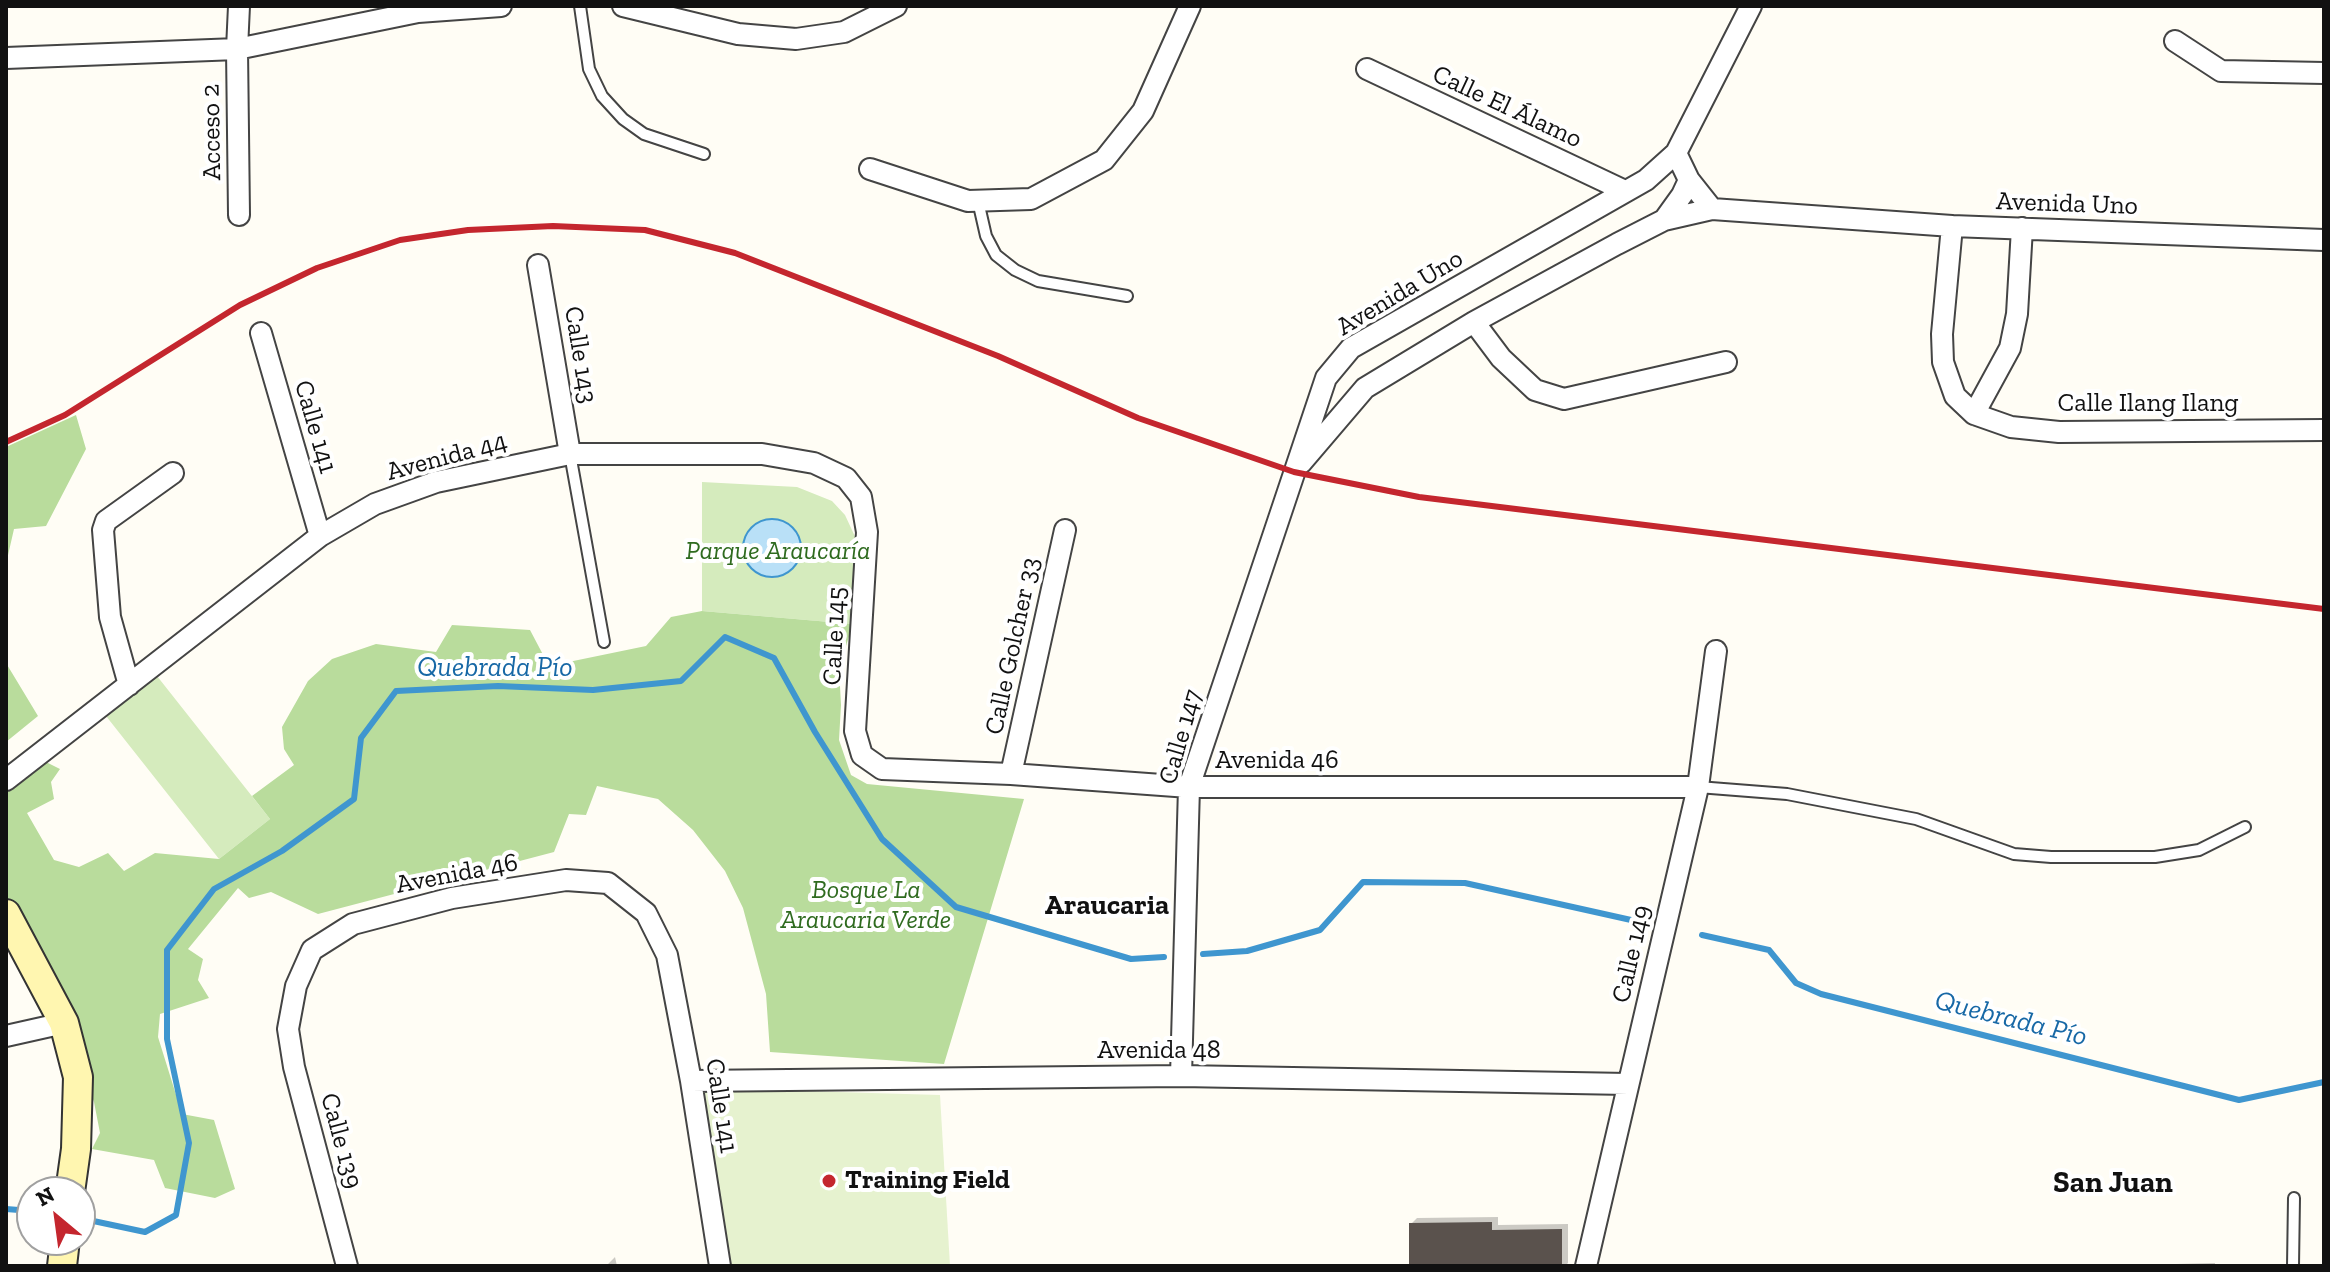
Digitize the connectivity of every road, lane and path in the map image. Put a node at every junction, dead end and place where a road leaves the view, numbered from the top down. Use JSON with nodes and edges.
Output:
{"nodes":[{"id":1,"x":239,"y":6,"type":"edge"},
{"id":2,"x":501,"y":6,"type":"edge"},
{"id":3,"x":580,"y":6,"type":"edge"},
{"id":4,"x":623,"y":6,"type":"edge"},
{"id":5,"x":896,"y":6,"type":"edge"},
{"id":6,"x":1190,"y":6,"type":"edge"},
{"id":7,"x":1751,"y":6,"type":"edge"},
{"id":8,"x":2175,"y":41,"type":"dead end"},
{"id":9,"x":237,"y":49,"type":"junction"},
{"id":10,"x":6,"y":58,"type":"edge"},
{"id":11,"x":1367,"y":69,"type":"dead end"},
{"id":12,"x":2324,"y":73,"type":"edge"},
{"id":13,"x":1676,"y":153,"type":"junction"},
{"id":14,"x":704,"y":154,"type":"dead end"},
{"id":15,"x":870,"y":169,"type":"dead end"},
{"id":16,"x":1688,"y":177,"type":"junction"},
{"id":17,"x":1646,"y":180,"type":"junction"},
{"id":18,"x":1625,"y":191,"type":"junction"},
{"id":19,"x":978,"y":201,"type":"junction"},
{"id":20,"x":1712,"y":209,"type":"junction"},
{"id":21,"x":239,"y":215,"type":"dead end"},
{"id":22,"x":1664,"y":220,"type":"junction"},
{"id":23,"x":1952,"y":226,"type":"junction"},
{"id":24,"x":2022,"y":228,"type":"junction"},
{"id":25,"x":2324,"y":240,"type":"edge"},
{"id":26,"x":538,"y":265,"type":"dead end"},
{"id":27,"x":1127,"y":296,"type":"dead end"},
{"id":28,"x":1474,"y":322,"type":"junction"},
{"id":29,"x":261,"y":333,"type":"dead end"},
{"id":30,"x":1726,"y":362,"type":"dead end"},
{"id":31,"x":1974,"y":414,"type":"junction"},
{"id":32,"x":2324,"y":430,"type":"edge"},
{"id":33,"x":570,"y":454,"type":"junction"},
{"id":34,"x":1294,"y":472,"type":"junction"},
{"id":35,"x":173,"y":473,"type":"dead end"},
{"id":36,"x":846,"y":478,"type":"joint"},
{"id":37,"x":1065,"y":530,"type":"dead end"},
{"id":38,"x":320,"y":536,"type":"junction"},
{"id":39,"x":604,"y":642,"type":"dead end"},
{"id":40,"x":1716,"y":651,"type":"dead end"},
{"id":41,"x":129,"y":685,"type":"junction"},
{"id":42,"x":862,"y":755,"type":"joint"},
{"id":43,"x":1011,"y":774,"type":"junction"},
{"id":44,"x":6,"y":780,"type":"edge"},
{"id":45,"x":1189,"y":787,"type":"junction"},
{"id":46,"x":1698,"y":787,"type":"junction"},
{"id":47,"x":2245,"y":827,"type":"dead end"},
{"id":48,"x":6,"y":914,"type":"edge"},
{"id":49,"x":667,"y":955,"type":"joint"},
{"id":50,"x":64,"y":1023,"type":"junction"},
{"id":51,"x":288,"y":1029,"type":"joint"},
{"id":52,"x":6,"y":1036,"type":"edge"},
{"id":53,"x":1181,"y":1076,"type":"junction"},
{"id":54,"x":691,"y":1081,"type":"junction"},
{"id":55,"x":1628,"y":1084,"type":"junction"},
{"id":56,"x":72,"y":1176,"type":"edge"},
{"id":57,"x":2294,"y":1198,"type":"dead end"},
{"id":58,"x":347,"y":1266,"type":"edge"},
{"id":59,"x":720,"y":1266,"type":"edge"},
{"id":60,"x":1586,"y":1266,"type":"edge"},
{"id":61,"x":2293,"y":1266,"type":"edge"}],
"edges":[{"from":1,"to":9,"type":"street","name":"Acceso 2"},
{"from":2,"to":9,"type":"street"},
{"from":3,"to":14,"type":"lane"},
{"from":4,"to":5,"type":"street"},
{"from":6,"to":19,"type":"street"},
{"from":7,"to":13,"type":"street"},
{"from":8,"to":12,"type":"street"},
{"from":9,"to":10,"type":"street"},
{"from":9,"to":21,"type":"street","name":"Acceso 2"},
{"from":11,"to":18,"type":"street","name":"Calle El Álamo"},
{"from":13,"to":16,"type":"street"},
{"from":13,"to":17,"type":"street","name":"Avenida Uno"},
{"from":15,"to":19,"type":"street"},
{"from":16,"to":17,"type":"street"},
{"from":16,"to":20,"type":"street"},
{"from":16,"to":22,"type":"street"},
{"from":17,"to":18,"type":"street","name":"Avenida Uno"},
{"from":18,"to":34,"type":"street","name":"Avenida Uno"},
{"from":19,"to":27,"type":"lane"},
{"from":20,"to":22,"type":"street","name":"Avenida Uno"},
{"from":20,"to":23,"type":"street","name":"Avenida Uno"},
{"from":22,"to":28,"type":"street","name":"Avenida Uno"},
{"from":23,"to":24,"type":"street","name":"Avenida Uno"},
{"from":23,"to":31,"type":"street"},
{"from":24,"to":25,"type":"street","name":"Avenida Uno"},
{"from":24,"to":31,"type":"street"},
{"from":26,"to":33,"type":"street","name":"Calle 143"},
{"from":28,"to":30,"type":"street"},
{"from":28,"to":34,"type":"street","name":"Avenida Uno"},
{"from":29,"to":38,"type":"street","name":"Calle 141"},
{"from":31,"to":32,"type":"street","name":"Calle Ilang Ilang"},
{"from":33,"to":36,"type":"street","name":"Avenida 44"},
{"from":33,"to":38,"type":"street","name":"Avenida 44"},
{"from":33,"to":39,"type":"lane"},
{"from":34,"to":45,"type":"street","name":"Calle 147"},
{"from":35,"to":41,"type":"street"},
{"from":36,"to":42,"type":"street","name":"Calle 145"},
{"from":37,"to":43,"type":"street","name":"Calle Golcher 33"},
{"from":38,"to":41,"type":"street","name":"Avenida 44"},
{"from":40,"to":46,"type":"street","name":"Calle 149"},
{"from":41,"to":44,"type":"street","name":"Avenida 44"},
{"from":42,"to":43,"type":"street","name":"Avenida 46"},
{"from":43,"to":45,"type":"street","name":"Avenida 46"},
{"from":45,"to":46,"type":"street","name":"Avenida 46"},
{"from":45,"to":53,"type":"street","name":"Calle 147"},
{"from":46,"to":47,"type":"lane"},
{"from":46,"to":55,"type":"street","name":"Calle 149"},
{"from":48,"to":50,"type":"street"},
{"from":49,"to":51,"type":"street","name":"Avenida 46"},
{"from":49,"to":54,"type":"street","name":"Calle 141"},
{"from":50,"to":52,"type":"street"},
{"from":50,"to":56,"type":"street"},
{"from":51,"to":58,"type":"street","name":"Calle 139"},
{"from":53,"to":54,"type":"street","name":"Avenida 48"},
{"from":53,"to":55,"type":"street","name":"Avenida 48"},
{"from":54,"to":59,"type":"street","name":"Calle 141"},
{"from":55,"to":60,"type":"street","name":"Calle 149"},
{"from":57,"to":61,"type":"lane"}]}
